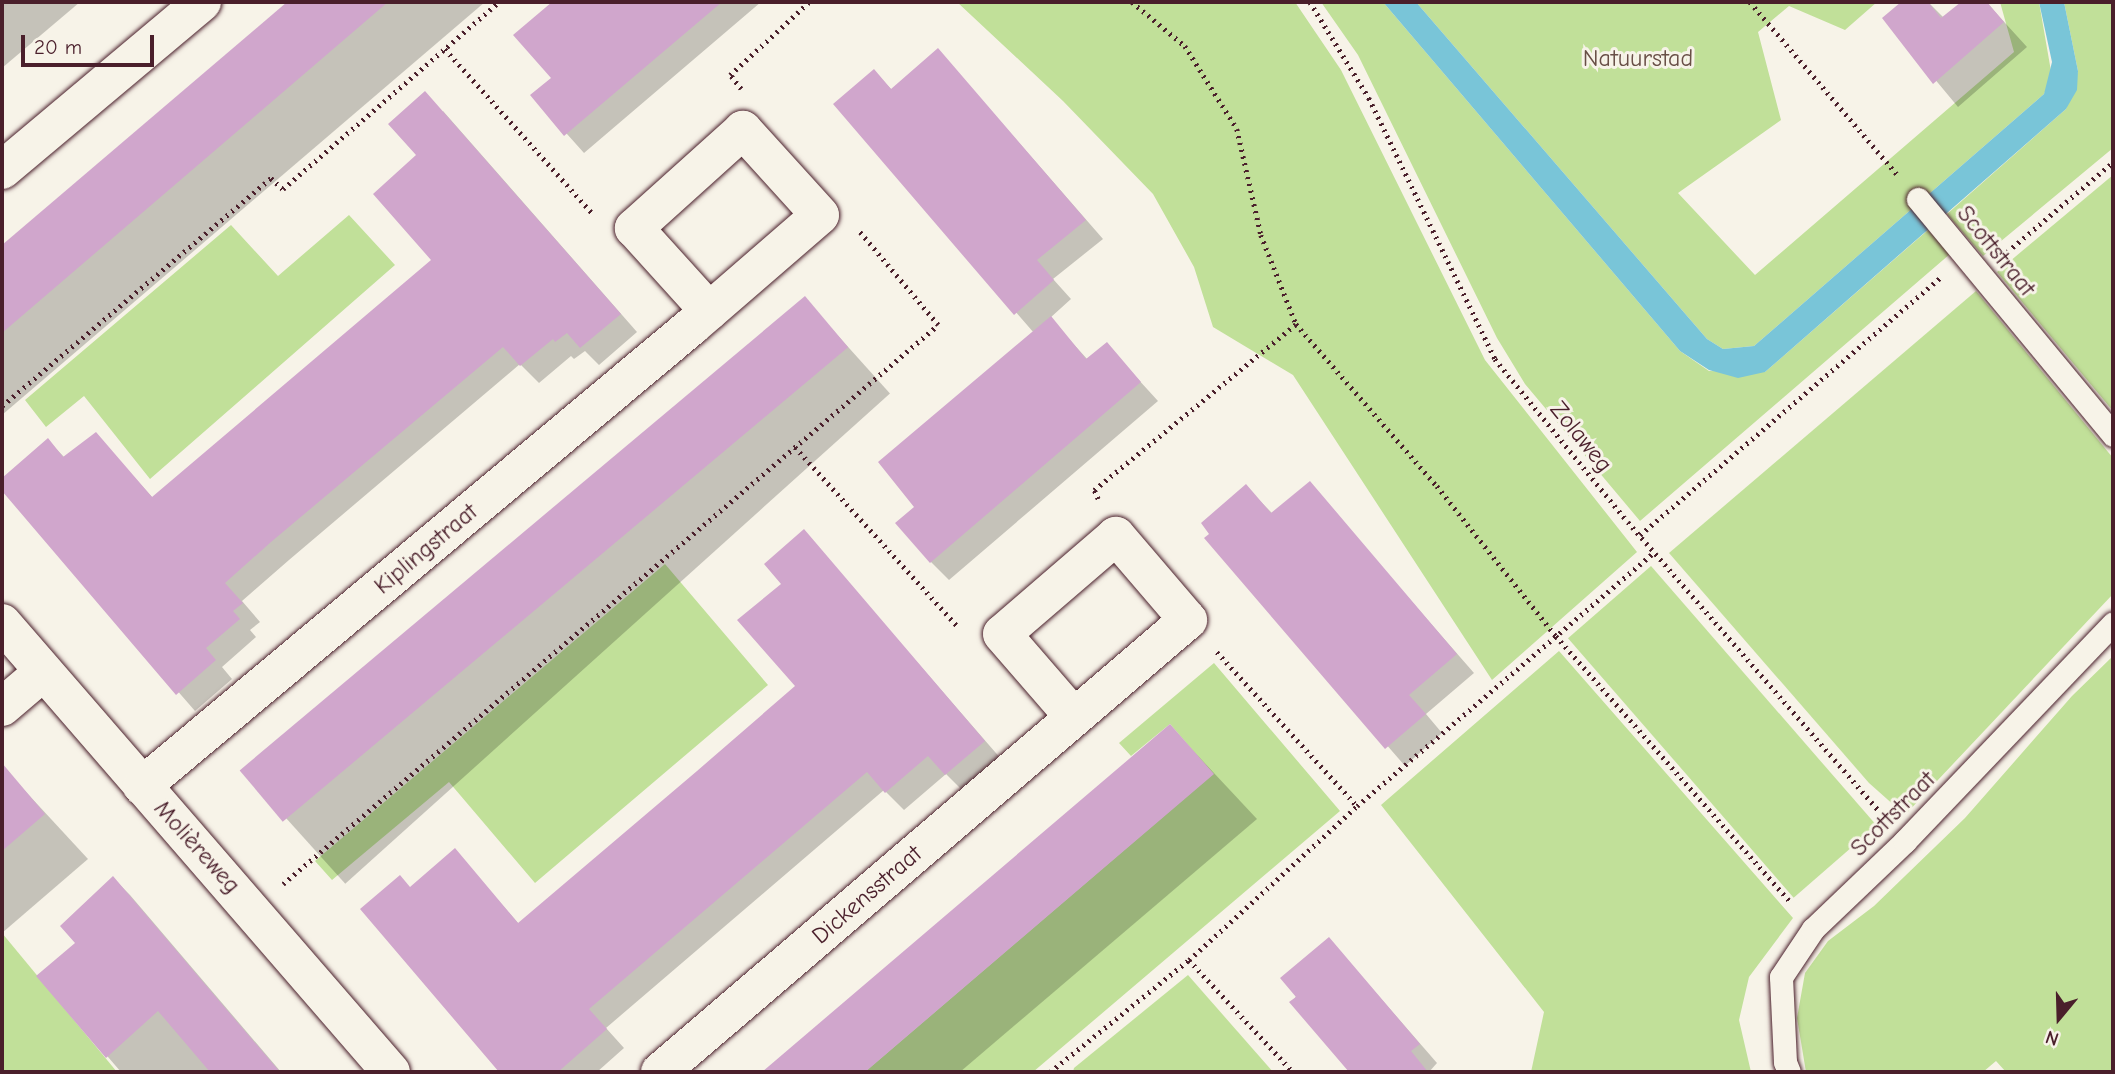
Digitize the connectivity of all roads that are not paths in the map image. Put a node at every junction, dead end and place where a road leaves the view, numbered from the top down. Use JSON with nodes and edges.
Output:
{"nodes":[{"id":1,"x":202,"y":2,"type":"edge"},
{"id":2,"x":2,"y":170,"type":"edge"},
{"id":3,"x":1918,"y":199,"type":"road end"},
{"id":4,"x":709,"y":311,"type":"junction"},
{"id":5,"x":2113,"y":435,"type":"edge"},
{"id":6,"x":2,"y":623,"type":"edge"},
{"id":7,"x":2113,"y":623,"type":"edge"},
{"id":8,"x":42,"y":673,"type":"junction"},
{"id":9,"x":2,"y":707,"type":"edge"},
{"id":10,"x":1074,"y":718,"type":"junction"},
{"id":11,"x":142,"y":786,"type":"junction"},
{"id":12,"x":391,"y":1072,"type":"edge"},
{"id":13,"x":660,"y":1072,"type":"edge"},
{"id":14,"x":1789,"y":1072,"type":"edge"}],
"edges":[{"from":1,"to":2,"type":"street"},
{"from":3,"to":5,"type":"lane","name":"Scottstraat"},
{"from":4,"to":4,"type":"street","name":"Kiplingstraat"},
{"from":4,"to":11,"type":"street","name":"Kiplingstraat"},
{"from":6,"to":8,"type":"street","name":"Molièreweg"},
{"from":7,"to":14,"type":"lane","name":"Scottstraat"},
{"from":8,"to":9,"type":"street"},
{"from":8,"to":11,"type":"street","name":"Molièreweg"},
{"from":10,"to":10,"type":"street","name":"Dickensstraat"},
{"from":10,"to":13,"type":"street","name":"Dickensstraat"},
{"from":11,"to":12,"type":"street","name":"Molièreweg"}]}
